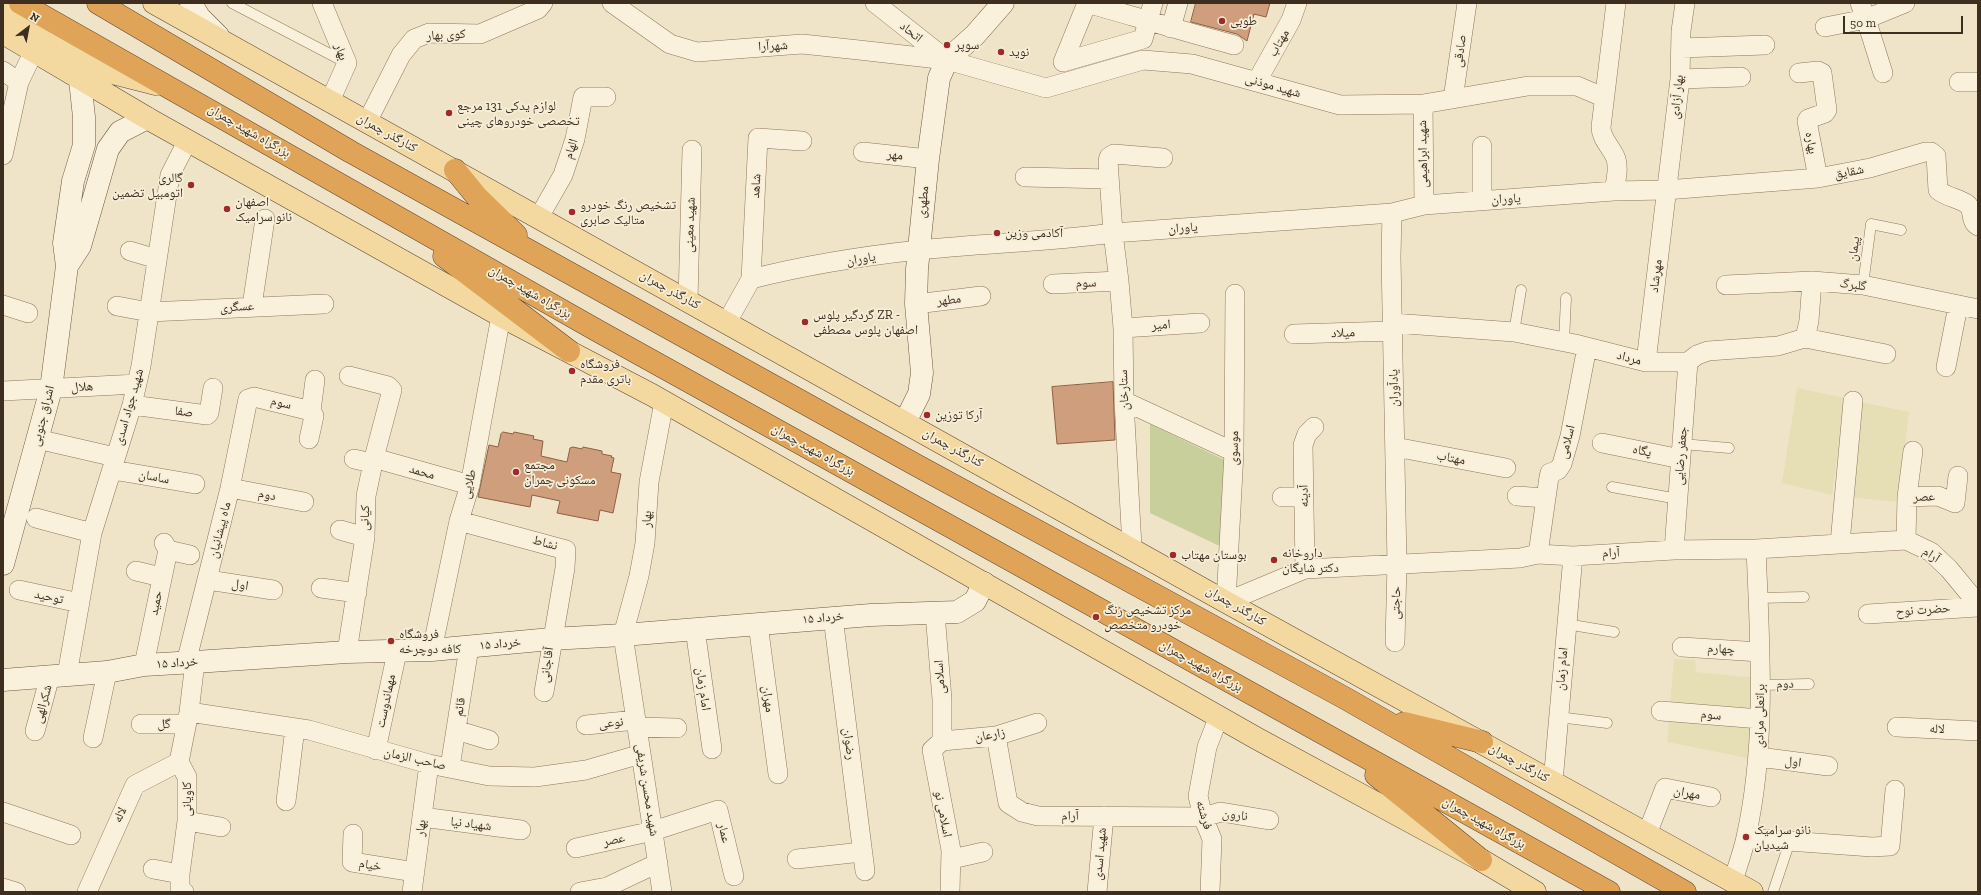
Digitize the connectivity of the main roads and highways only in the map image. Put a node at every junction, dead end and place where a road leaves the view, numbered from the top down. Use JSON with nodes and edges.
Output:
{"nodes":[{"id":1,"x":20,"y":3,"type":"edge"},
{"id":2,"x":98,"y":3,"type":"edge"},
{"id":3,"x":154,"y":3,"type":"edge"},
{"id":4,"x":3,"y":11,"type":"edge"},
{"id":5,"x":3,"y":33,"type":"edge"},
{"id":6,"x":174,"y":89,"type":"junction"},
{"id":7,"x":455,"y":170,"type":"junction"},
{"id":8,"x":374,"y":203,"type":"junction"},
{"id":9,"x":535,"y":254,"type":"junction"},
{"id":10,"x":569,"y":351,"type":"junction"},
{"id":11,"x":1377,"y":716,"type":"junction"},
{"id":12,"x":1323,"y":734,"type":"junction"},
{"id":13,"x":1482,"y":742,"type":"junction"},
{"id":14,"x":1481,"y":860,"type":"junction"},
{"id":15,"x":1516,"y":885,"type":"edge"},
{"id":16,"x":1535,"y":892,"type":"edge"},
{"id":17,"x":1609,"y":892,"type":"edge"},
{"id":18,"x":1685,"y":892,"type":"edge"},
{"id":19,"x":1752,"y":892,"type":"edge"}],
"edges":[{"from":1,"to":6,"type":"highway","name":"بزرگراه شهید چمران"},
{"from":2,"to":9,"type":"highway"},
{"from":3,"to":7,"type":"main road","name":"کنارگذر چمران"},
{"from":4,"to":6,"type":"main road"},
{"from":5,"to":10,"type":"main road"},
{"from":6,"to":8,"type":"highway","name":"بزرگراه شهید چمران"},
{"from":7,"to":9,"type":"highway"},
{"from":7,"to":13,"type":"main road","name":"کنارگذر چمران"},
{"from":8,"to":10,"type":"highway"},
{"from":8,"to":12,"type":"highway","name":"بزرگراه شهید چمران"},
{"from":9,"to":11,"type":"highway"},
{"from":10,"to":14,"type":"main road"},
{"from":11,"to":13,"type":"highway"},
{"from":11,"to":18,"type":"highway"},
{"from":12,"to":14,"type":"highway"},
{"from":12,"to":17,"type":"highway","name":"بزرگراه شهید چمران"},
{"from":13,"to":19,"type":"main road","name":"کنارگذر چمران"},
{"from":14,"to":15,"type":"main road"},
{"from":15,"to":16,"type":"main road"}]}
